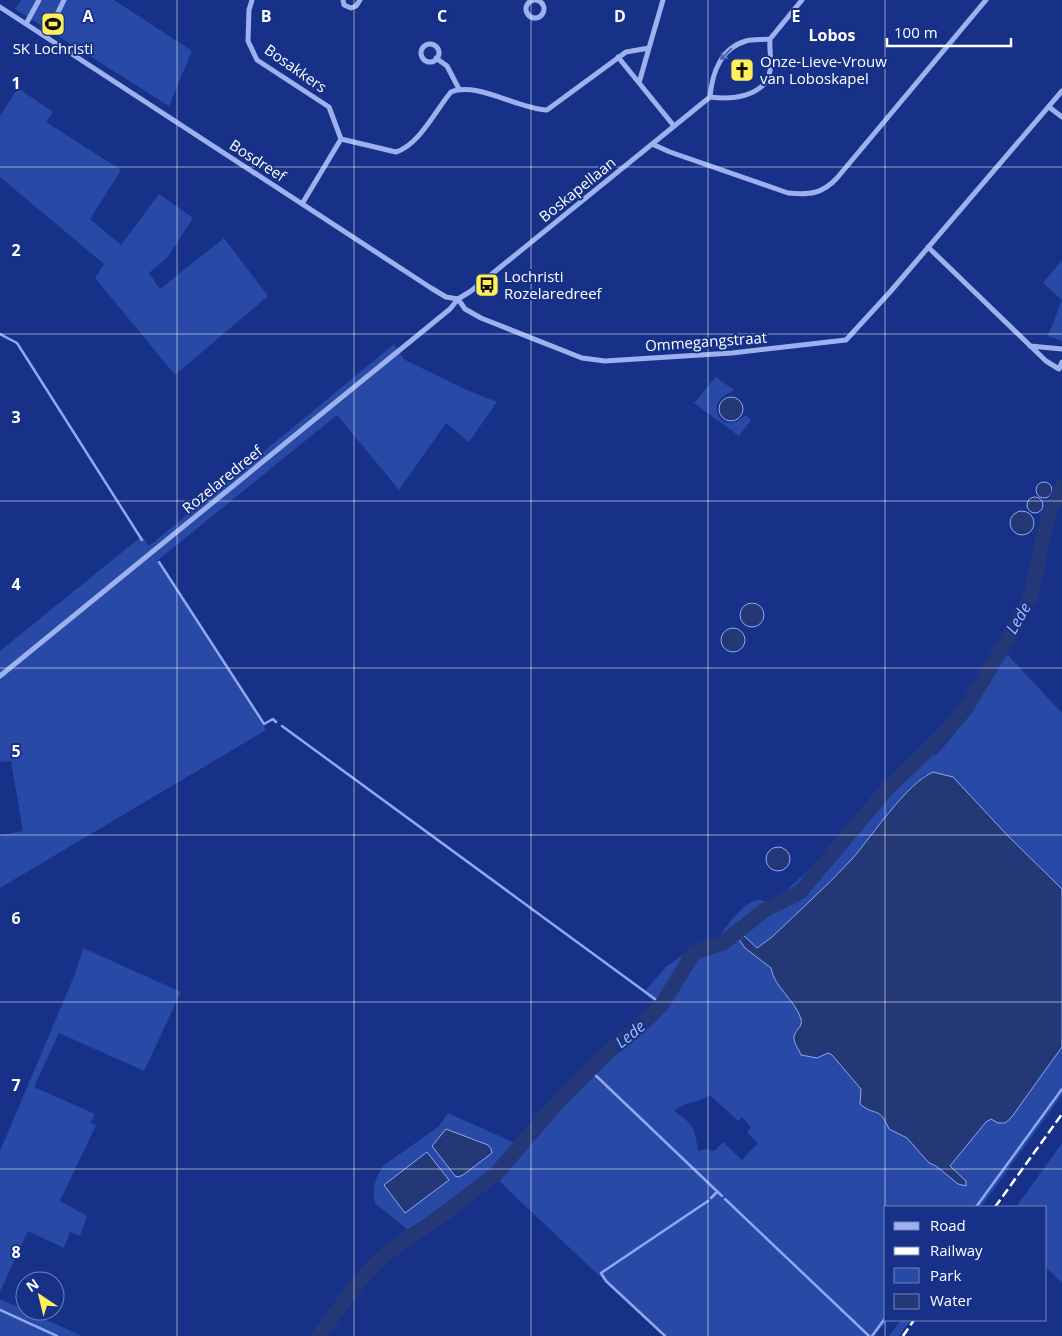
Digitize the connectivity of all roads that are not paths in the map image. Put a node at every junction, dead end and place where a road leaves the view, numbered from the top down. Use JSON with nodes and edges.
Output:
{"nodes":[{"id":1,"x":39,"y":0,"type":"edge"},
{"id":2,"x":64,"y":0,"type":"edge"},
{"id":3,"x":252,"y":0,"type":"edge"},
{"id":4,"x":343,"y":0,"type":"edge"},
{"id":5,"x":360,"y":0,"type":"edge"},
{"id":6,"x":663,"y":0,"type":"edge"},
{"id":7,"x":802,"y":0,"type":"edge"},
{"id":8,"x":986,"y":0,"type":"edge"},
{"id":9,"x":0,"y":7,"type":"edge"},
{"id":10,"x":26,"y":24,"type":"junction"},
{"id":11,"x":46,"y":37,"type":"junction"},
{"id":12,"x":770,"y":39,"type":"junction"},
{"id":13,"x":649,"y":48,"type":"junction"},
{"id":14,"x":618,"y":57,"type":"junction"},
{"id":15,"x":436,"y":58,"type":"dead end"},
{"id":16,"x":640,"y":83,"type":"junction"},
{"id":17,"x":459,"y":89,"type":"junction"},
{"id":18,"x":1062,"y":91,"type":"edge"},
{"id":19,"x":710,"y":97,"type":"junction"},
{"id":20,"x":1049,"y":107,"type":"junction"},
{"id":21,"x":1062,"y":117,"type":"edge"},
{"id":22,"x":674,"y":126,"type":"junction"},
{"id":23,"x":340,"y":139,"type":"junction"},
{"id":24,"x":652,"y":144,"type":"junction"},
{"id":25,"x":302,"y":204,"type":"junction"},
{"id":26,"x":928,"y":247,"type":"junction"},
{"id":27,"x":458,"y":299,"type":"junction"},
{"id":28,"x":1030,"y":346,"type":"junction"},
{"id":29,"x":1062,"y":349,"type":"edge"},
{"id":30,"x":1062,"y":362,"type":"edge"},
{"id":31,"x":0,"y":676,"type":"edge"}],
"edges":[{"from":1,"to":10,"type":"street"},
{"from":2,"to":11,"type":"street"},
{"from":3,"to":23,"type":"street","name":"Bosakkers"},
{"from":4,"to":5,"type":"street"},
{"from":6,"to":13,"type":"street"},
{"from":7,"to":12,"type":"street"},
{"from":8,"to":24,"type":"street"},
{"from":9,"to":10,"type":"street","name":"Bosdreef"},
{"from":10,"to":11,"type":"street","name":"Bosdreef"},
{"from":11,"to":25,"type":"street","name":"Bosdreef"},
{"from":12,"to":19,"type":"street","one_way":true},
{"from":12,"to":19,"type":"street"},
{"from":13,"to":14,"type":"street"},
{"from":13,"to":16,"type":"street"},
{"from":14,"to":16,"type":"street"},
{"from":14,"to":17,"type":"street"},
{"from":15,"to":17,"type":"street"},
{"from":16,"to":22,"type":"street"},
{"from":17,"to":23,"type":"street"},
{"from":18,"to":20,"type":"street","name":"Ommegangstraat"},
{"from":19,"to":22,"type":"street","name":"Boskapellaan"},
{"from":20,"to":21,"type":"street"},
{"from":20,"to":26,"type":"street","name":"Ommegangstraat"},
{"from":22,"to":24,"type":"street","name":"Boskapellaan"},
{"from":23,"to":25,"type":"street"},
{"from":24,"to":27,"type":"street","name":"Boskapellaan"},
{"from":25,"to":27,"type":"street","name":"Bosdreef"},
{"from":26,"to":27,"type":"street","name":"Ommegangstraat"},
{"from":26,"to":28,"type":"street"},
{"from":27,"to":31,"type":"street","name":"Rozelaredreef"},
{"from":28,"to":29,"type":"street"},
{"from":28,"to":30,"type":"street"}]}
